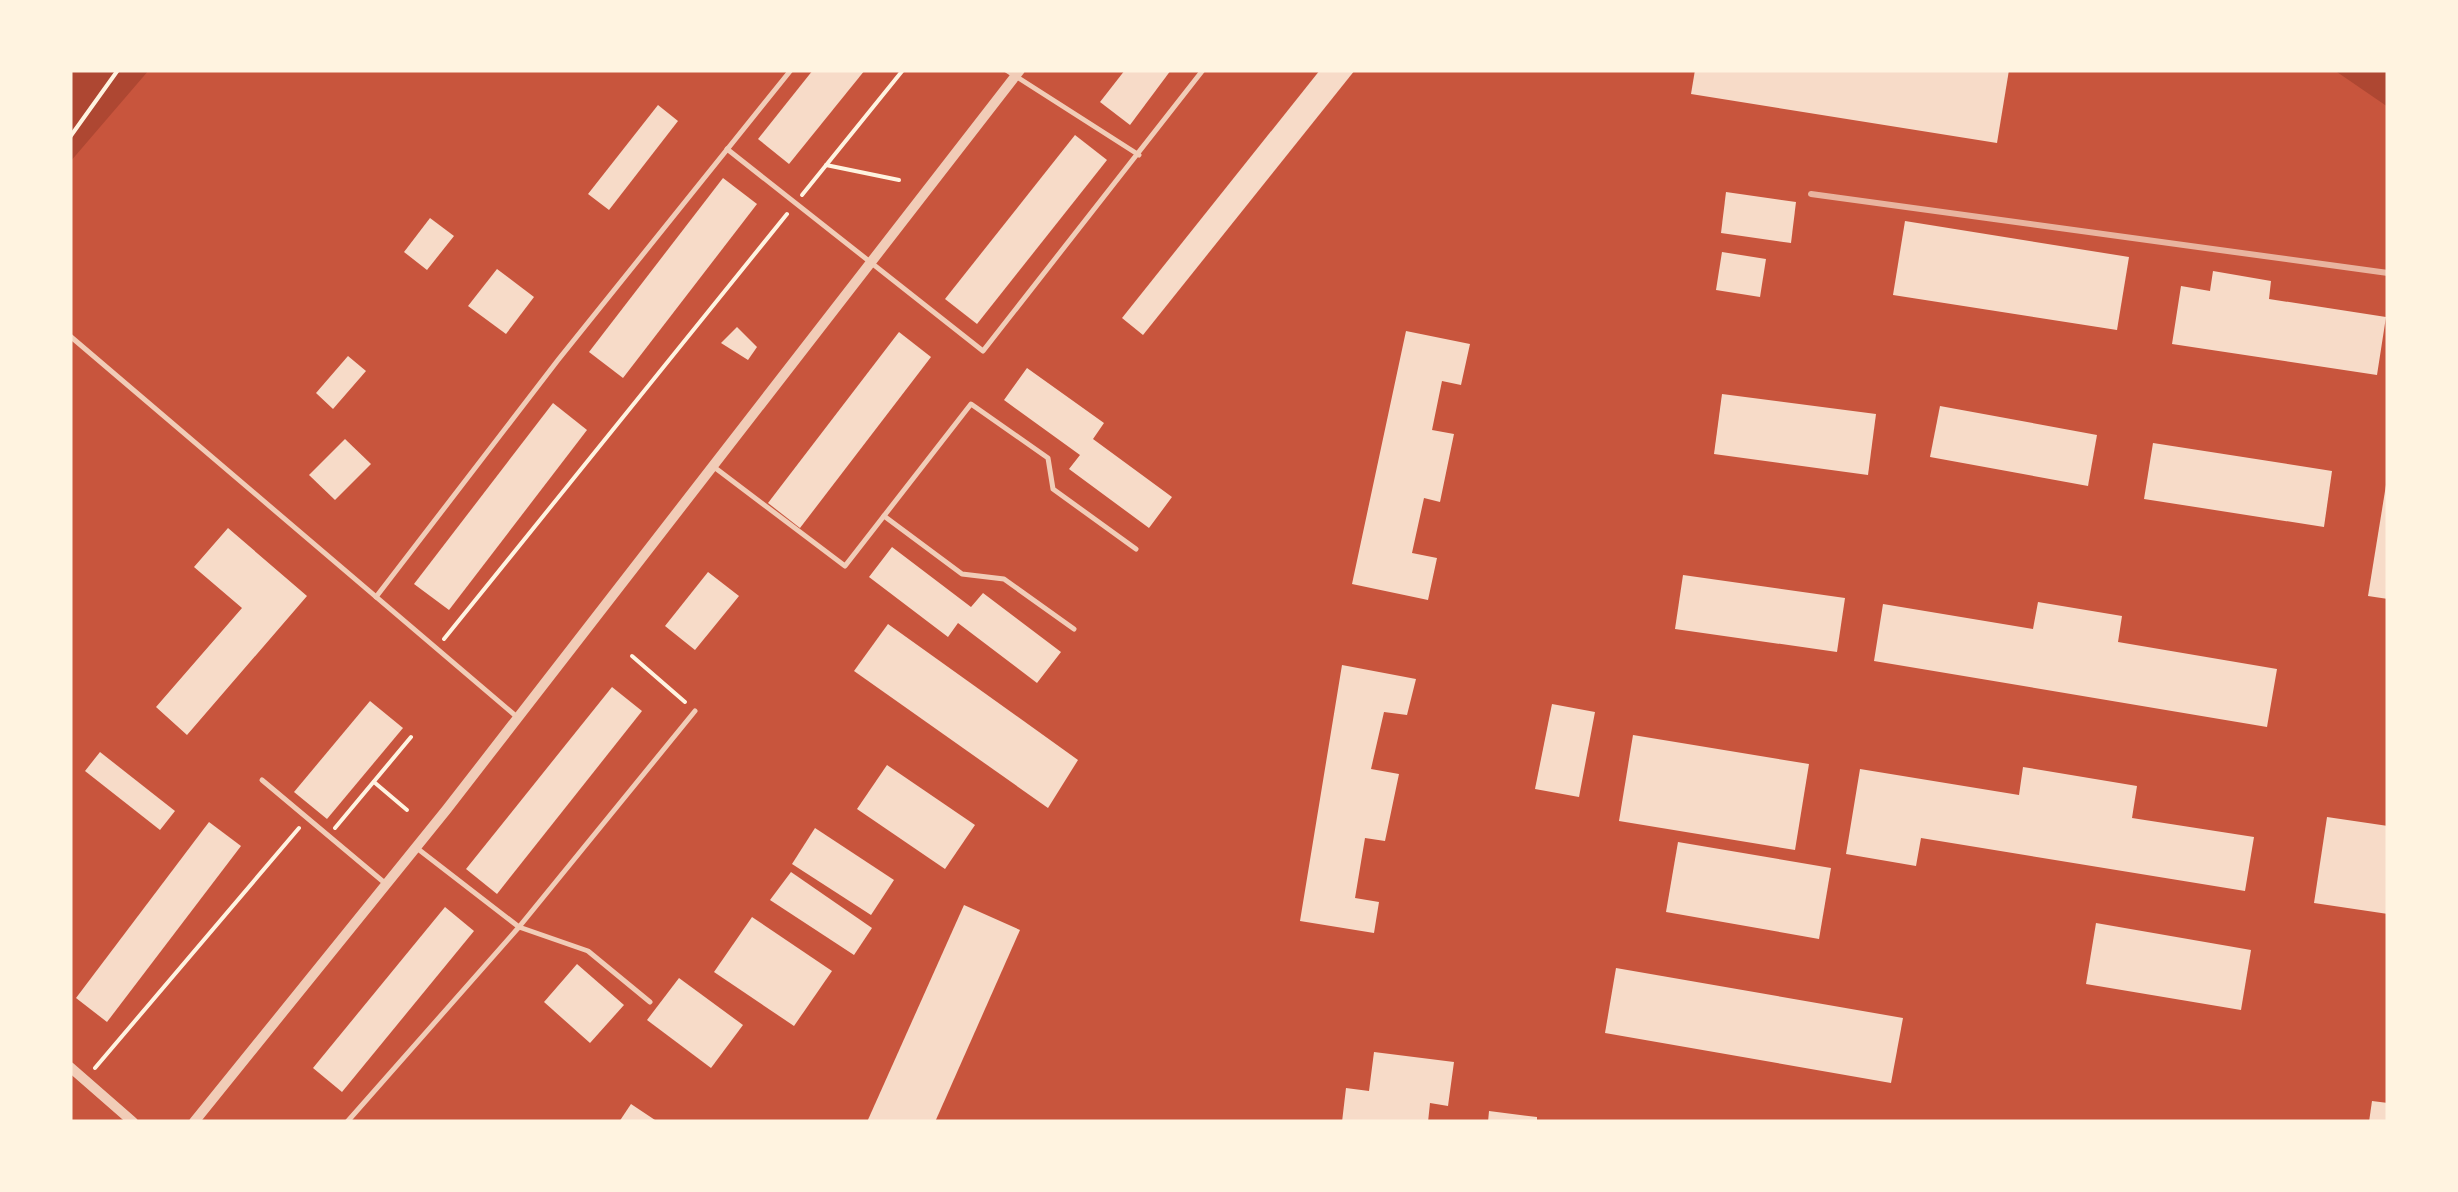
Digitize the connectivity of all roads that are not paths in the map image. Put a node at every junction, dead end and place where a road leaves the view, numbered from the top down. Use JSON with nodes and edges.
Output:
{"nodes":[{"id":1,"x":791,"y":70,"type":"edge"},
{"id":2,"x":1202,"y":70,"type":"edge"},
{"id":3,"x":1014,"y":72,"type":"edge"},
{"id":4,"x":727,"y":149,"type":"junction"},
{"id":5,"x":1139,"y":155,"type":"junction"},
{"id":6,"x":870,"y":264,"type":"junction"},
{"id":7,"x":70,"y":336,"type":"edge"},
{"id":8,"x":712,"y":465,"type":"junction"},
{"id":9,"x":884,"y":516,"type":"junction"},
{"id":10,"x":1136,"y":548,"type":"dead end"},
{"id":11,"x":376,"y":597,"type":"junction"},
{"id":12,"x":1074,"y":629,"type":"dead end"},
{"id":13,"x":695,"y":712,"type":"road end"},
{"id":14,"x":517,"y":717,"type":"junction"},
{"id":15,"x":262,"y":780,"type":"dead end"},
{"id":16,"x":416,"y":848,"type":"junction"},
{"id":17,"x":386,"y":884,"type":"junction"},
{"id":18,"x":519,"y":927,"type":"junction"},
{"id":19,"x":650,"y":1002,"type":"dead end"},
{"id":20,"x":70,"y":1067,"type":"edge"},
{"id":21,"x":199,"y":1120,"type":"edge"},
{"id":22,"x":133,"y":1122,"type":"edge"},
{"id":23,"x":347,"y":1122,"type":"edge"}],
"edges":[{"from":1,"to":4,"type":"lane"},
{"from":2,"to":5,"type":"lane"},
{"from":3,"to":5,"type":"lane"},
{"from":3,"to":6,"type":"street"},
{"from":4,"to":6,"type":"lane"},
{"from":4,"to":11,"type":"lane"},
{"from":5,"to":6,"type":"lane"},
{"from":6,"to":8,"type":"street"},
{"from":7,"to":11,"type":"lane"},
{"from":8,"to":9,"type":"lane"},
{"from":8,"to":14,"type":"street"},
{"from":9,"to":10,"type":"lane"},
{"from":9,"to":12,"type":"lane"},
{"from":11,"to":14,"type":"lane"},
{"from":13,"to":18,"type":"lane"},
{"from":14,"to":16,"type":"street"},
{"from":15,"to":17,"type":"lane"},
{"from":16,"to":17,"type":"street"},
{"from":16,"to":18,"type":"lane"},
{"from":17,"to":21,"type":"street"},
{"from":18,"to":19,"type":"lane"},
{"from":18,"to":23,"type":"lane"},
{"from":20,"to":22,"type":"street"}]}
